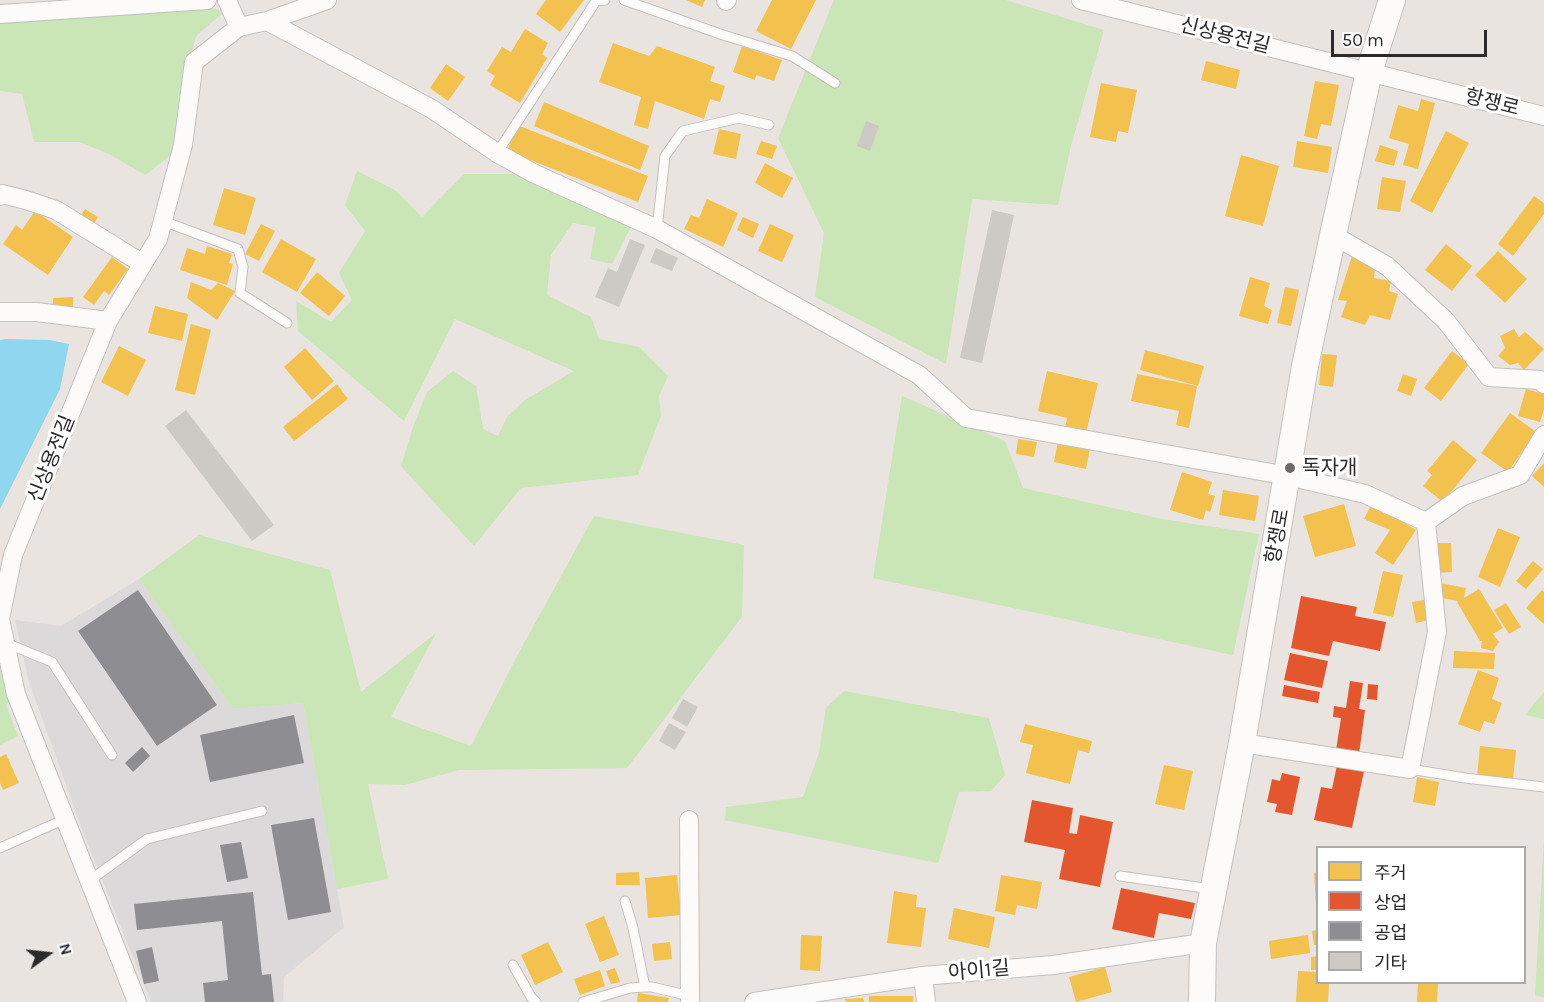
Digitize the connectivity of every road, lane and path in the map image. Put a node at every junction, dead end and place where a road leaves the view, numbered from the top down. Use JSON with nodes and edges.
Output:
{"nodes":[{"id":1,"x":207,"y":0,"type":"edge"},
{"id":2,"x":227,"y":0,"type":"edge"},
{"id":3,"x":327,"y":0,"type":"edge"},
{"id":4,"x":605,"y":0,"type":"edge"},
{"id":5,"x":624,"y":0,"type":"edge"},
{"id":6,"x":1081,"y":0,"type":"edge"},
{"id":7,"x":1392,"y":0,"type":"edge"},
{"id":8,"x":0,"y":14,"type":"edge"},
{"id":9,"x":267,"y":21,"type":"junction"},
{"id":10,"x":239,"y":27,"type":"junction"},
{"id":11,"x":1369,"y":72,"type":"junction"},
{"id":12,"x":835,"y":83,"type":"dead end"},
{"id":13,"x":1544,"y":116,"type":"edge"},
{"id":14,"x":769,"y":125,"type":"dead end"},
{"id":15,"x":497,"y":153,"type":"junction"},
{"id":16,"x":0,"y":196,"type":"edge"},
{"id":17,"x":163,"y":221,"type":"junction"},
{"id":18,"x":657,"y":229,"type":"junction"},
{"id":19,"x":1333,"y":235,"type":"junction"},
{"id":20,"x":143,"y":264,"type":"junction"},
{"id":21,"x":0,"y":312,"type":"edge"},
{"id":22,"x":108,"y":321,"type":"junction"},
{"id":23,"x":287,"y":323,"type":"dead end"},
{"id":24,"x":1544,"y":384,"type":"edge"},
{"id":25,"x":1544,"y":435,"type":"edge"},
{"id":26,"x":1288,"y":476,"type":"junction"},
{"id":27,"x":1426,"y":522,"type":"junction"},
{"id":28,"x":6,"y":643,"type":"junction"},
{"id":29,"x":1242,"y":743,"type":"junction"},
{"id":30,"x":112,"y":755,"type":"dead end"},
{"id":31,"x":1410,"y":769,"type":"junction"},
{"id":32,"x":1544,"y":786,"type":"edge"},
{"id":33,"x":262,"y":811,"type":"dead end"},
{"id":34,"x":65,"y":819,"type":"junction"},
{"id":35,"x":689,"y":820,"type":"dead end"},
{"id":36,"x":0,"y":848,"type":"edge"},
{"id":37,"x":1120,"y":876,"type":"dead end"},
{"id":38,"x":89,"y":880,"type":"junction"},
{"id":39,"x":1214,"y":890,"type":"junction"},
{"id":40,"x":625,"y":901,"type":"dead end"},
{"id":41,"x":1203,"y":943,"type":"junction"},
{"id":42,"x":513,"y":965,"type":"dead end"},
{"id":43,"x":922,"y":976,"type":"junction"},
{"id":44,"x":645,"y":987,"type":"junction"},
{"id":45,"x":690,"y":999,"type":"edge"},
{"id":46,"x":136,"y":1002,"type":"edge"},
{"id":47,"x":536,"y":1002,"type":"edge"},
{"id":48,"x":583,"y":1002,"type":"edge"},
{"id":49,"x":754,"y":1002,"type":"edge"},
{"id":50,"x":926,"y":1002,"type":"edge"},
{"id":51,"x":1202,"y":1002,"type":"edge"}],
"edges":[{"from":1,"to":8,"type":"street"},
{"from":2,"to":10,"type":"street"},
{"from":3,"to":9,"type":"street","name":"신상용전길"},
{"from":4,"to":15,"type":"lane"},
{"from":5,"to":12,"type":"lane"},
{"from":6,"to":11,"type":"street","name":"신상용전길"},
{"from":7,"to":11,"type":"street","name":"항쟁로"},
{"from":9,"to":10,"type":"street","name":"신상용전길"},
{"from":9,"to":15,"type":"street"},
{"from":10,"to":17,"type":"street","name":"신상용전길"},
{"from":11,"to":13,"type":"street","name":"항쟁로"},
{"from":11,"to":19,"type":"street","name":"항쟁로"},
{"from":14,"to":18,"type":"lane"},
{"from":15,"to":18,"type":"street"},
{"from":16,"to":20,"type":"street"},
{"from":17,"to":20,"type":"street","name":"신상용전길"},
{"from":17,"to":23,"type":"lane"},
{"from":18,"to":26,"type":"street"},
{"from":19,"to":24,"type":"street"},
{"from":19,"to":26,"type":"street","name":"항쟁로"},
{"from":20,"to":22,"type":"street","name":"신상용전길"},
{"from":21,"to":22,"type":"street"},
{"from":22,"to":28,"type":"street","name":"신상용전길"},
{"from":25,"to":27,"type":"street"},
{"from":26,"to":27,"type":"street"},
{"from":26,"to":29,"type":"street","name":"항쟁로"},
{"from":27,"to":31,"type":"street"},
{"from":28,"to":30,"type":"lane"},
{"from":28,"to":34,"type":"street","name":"신상용전길"},
{"from":29,"to":31,"type":"street"},
{"from":29,"to":39,"type":"street","name":"항쟁로"},
{"from":31,"to":32,"type":"lane"},
{"from":33,"to":38,"type":"lane"},
{"from":34,"to":36,"type":"lane"},
{"from":34,"to":38,"type":"street","name":"신상용전길"},
{"from":35,"to":45,"type":"street"},
{"from":37,"to":39,"type":"lane"},
{"from":38,"to":46,"type":"street","name":"신상용전길"},
{"from":39,"to":41,"type":"street","name":"항쟁로"},
{"from":40,"to":44,"type":"lane"},
{"from":41,"to":43,"type":"street","name":"아이1길"},
{"from":41,"to":51,"type":"street","name":"항쟁로"},
{"from":42,"to":47,"type":"lane"},
{"from":43,"to":49,"type":"street","name":"아이1길"},
{"from":43,"to":50,"type":"street"},
{"from":44,"to":45,"type":"lane"},
{"from":44,"to":48,"type":"lane"}]}
